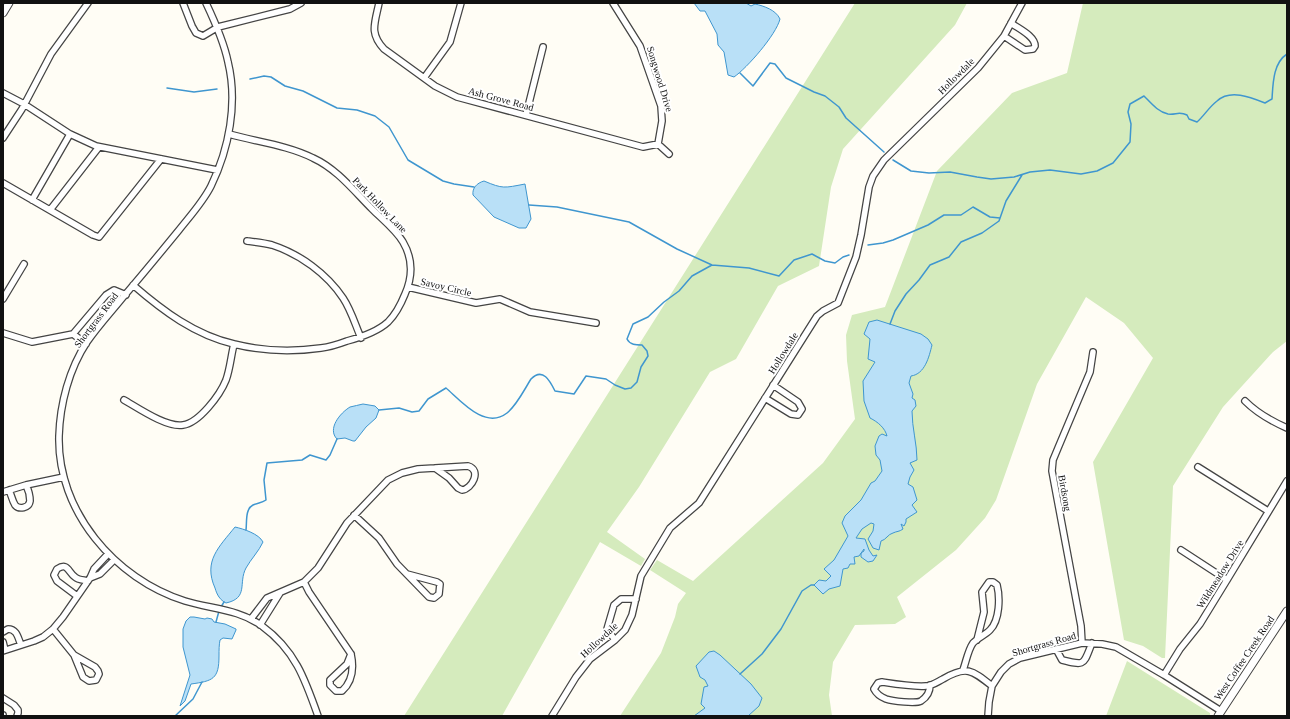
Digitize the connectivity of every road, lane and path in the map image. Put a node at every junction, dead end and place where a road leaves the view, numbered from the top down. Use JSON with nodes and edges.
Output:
{"nodes":[{"id":1,"x":9,"y":3,"type":"edge"},
{"id":2,"x":88,"y":3,"type":"edge"},
{"id":3,"x":184,"y":3,"type":"edge"},
{"id":4,"x":206,"y":3,"type":"edge"},
{"id":5,"x":301,"y":3,"type":"edge"},
{"id":6,"x":379,"y":3,"type":"edge"},
{"id":7,"x":461,"y":3,"type":"edge"},
{"id":8,"x":613,"y":3,"type":"edge"},
{"id":9,"x":1022,"y":3,"type":"edge"},
{"id":10,"x":3,"y":13,"type":"edge"},
{"id":11,"x":1011,"y":23,"type":"junction"},
{"id":12,"x":218,"y":27,"type":"junction"},
{"id":13,"x":1004,"y":36,"type":"junction"},
{"id":14,"x":543,"y":47,"type":"dead end"},
{"id":15,"x":424,"y":78,"type":"junction"},
{"id":16,"x":3,"y":93,"type":"edge"},
{"id":17,"x":24,"y":104,"type":"junction"},
{"id":18,"x":526,"y":115,"type":"junction"},
{"id":19,"x":70,"y":134,"type":"junction"},
{"id":20,"x":229,"y":134,"type":"junction"},
{"id":21,"x":3,"y":138,"type":"edge"},
{"id":22,"x":658,"y":144,"type":"junction"},
{"id":23,"x":99,"y":147,"type":"junction"},
{"id":24,"x":669,"y":154,"type":"dead end"},
{"id":25,"x":161,"y":158,"type":"junction"},
{"id":26,"x":217,"y":170,"type":"junction"},
{"id":27,"x":3,"y":183,"type":"edge"},
{"id":28,"x":32,"y":200,"type":"junction"},
{"id":29,"x":50,"y":210,"type":"junction"},
{"id":30,"x":247,"y":241,"type":"dead end"},
{"id":31,"x":24,"y":264,"type":"dead end"},
{"id":32,"x":133,"y":285,"type":"junction"},
{"id":33,"x":408,"y":287,"type":"junction"},
{"id":34,"x":126,"y":295,"type":"junction"},
{"id":35,"x":3,"y":299,"type":"edge"},
{"id":36,"x":596,"y":324,"type":"dead end"},
{"id":37,"x":3,"y":333,"type":"edge"},
{"id":38,"x":73,"y":334,"type":"junction"},
{"id":39,"x":361,"y":338,"type":"junction"},
{"id":40,"x":86,"y":344,"type":"junction"},
{"id":41,"x":234,"y":344,"type":"junction"},
{"id":42,"x":1093,"y":352,"type":"dead end"},
{"id":43,"x":773,"y":385,"type":"junction"},
{"id":44,"x":765,"y":398,"type":"junction"},
{"id":45,"x":124,"y":400,"type":"dead end"},
{"id":46,"x":1245,"y":401,"type":"dead end"},
{"id":47,"x":1287,"y":428,"type":"edge"},
{"id":48,"x":1198,"y":467,"type":"dead end"},
{"id":49,"x":435,"y":468,"type":"junction"},
{"id":50,"x":64,"y":476,"type":"junction"},
{"id":51,"x":1287,"y":481,"type":"edge"},
{"id":52,"x":26,"y":485,"type":"junction"},
{"id":53,"x":6,"y":491,"type":"edge"},
{"id":54,"x":1268,"y":511,"type":"junction"},
{"id":55,"x":354,"y":515,"type":"junction"},
{"id":56,"x":1181,"y":550,"type":"dead end"},
{"id":57,"x":108,"y":554,"type":"junction"},
{"id":58,"x":114,"y":560,"type":"junction"},
{"id":59,"x":406,"y":574,"type":"junction"},
{"id":60,"x":89,"y":579,"type":"junction"},
{"id":61,"x":1228,"y":580,"type":"junction"},
{"id":62,"x":304,"y":582,"type":"junction"},
{"id":63,"x":280,"y":592,"type":"junction"},
{"id":64,"x":77,"y":596,"type":"junction"},
{"id":65,"x":636,"y":600,"type":"junction"},
{"id":66,"x":1287,"y":611,"type":"edge"},
{"id":67,"x":251,"y":619,"type":"junction"},
{"id":68,"x":260,"y":625,"type":"junction"},
{"id":69,"x":52,"y":629,"type":"junction"},
{"id":70,"x":3,"y":632,"type":"edge"},
{"id":71,"x":615,"y":640,"type":"junction"},
{"id":72,"x":977,"y":640,"type":"junction"},
{"id":73,"x":3,"y":642,"type":"edge"},
{"id":74,"x":1082,"y":643,"type":"junction"},
{"id":75,"x":1092,"y":643,"type":"junction"},
{"id":76,"x":21,"y":645,"type":"junction"},
{"id":77,"x":1056,"y":649,"type":"junction"},
{"id":78,"x":4,"y":651,"type":"edge"},
{"id":79,"x":351,"y":654,"type":"junction"},
{"id":80,"x":74,"y":655,"type":"junction"},
{"id":81,"x":963,"y":670,"type":"junction"},
{"id":82,"x":1164,"y":674,"type":"junction"},
{"id":83,"x":930,"y":685,"type":"junction"},
{"id":84,"x":992,"y":686,"type":"junction"},
{"id":85,"x":3,"y":698,"type":"edge"},
{"id":86,"x":1219,"y":714,"type":"edge"},
{"id":87,"x":16,"y":716,"type":"edge"},
{"id":88,"x":318,"y":716,"type":"edge"},
{"id":89,"x":552,"y":716,"type":"edge"},
{"id":90,"x":988,"y":716,"type":"edge"}],
"edges":[{"from":1,"to":10,"type":"street"},
{"from":2,"to":17,"type":"street"},
{"from":3,"to":12,"type":"street"},
{"from":4,"to":12,"type":"street","name":"Shortgrass Road"},
{"from":5,"to":12,"type":"street"},
{"from":6,"to":15,"type":"street","name":"Ash Grove Road"},
{"from":7,"to":15,"type":"street"},
{"from":8,"to":22,"type":"street","name":"Songwood Drive"},
{"from":9,"to":11,"type":"street","name":"Hollowdale"},
{"from":11,"to":13,"type":"street","name":"Hollowdale"},
{"from":11,"to":13,"type":"street"},
{"from":12,"to":20,"type":"street","name":"Shortgrass Road"},
{"from":13,"to":43,"type":"street","name":"Hollowdale"},
{"from":14,"to":18,"type":"street"},
{"from":15,"to":18,"type":"street","name":"Ash Grove Road"},
{"from":16,"to":17,"type":"street"},
{"from":17,"to":19,"type":"street"},
{"from":17,"to":21,"type":"street"},
{"from":18,"to":22,"type":"street","name":"Ash Grove Road"},
{"from":19,"to":23,"type":"street"},
{"from":19,"to":28,"type":"street"},
{"from":20,"to":26,"type":"street","name":"Shortgrass Road"},
{"from":20,"to":33,"type":"street","name":"Park Hollow Lane"},
{"from":22,"to":24,"type":"street"},
{"from":23,"to":25,"type":"street"},
{"from":23,"to":29,"type":"street"},
{"from":25,"to":26,"type":"street"},
{"from":25,"to":29,"type":"street"},
{"from":26,"to":32,"type":"street","name":"Shortgrass Road"},
{"from":27,"to":28,"type":"street"},
{"from":28,"to":29,"type":"street"},
{"from":30,"to":39,"type":"street"},
{"from":31,"to":35,"type":"street"},
{"from":32,"to":34,"type":"street","name":"Shortgrass Road"},
{"from":32,"to":41,"type":"street","name":"Park Hollow Lane"},
{"from":33,"to":36,"type":"street","name":"Savoy Circle"},
{"from":33,"to":39,"type":"street","name":"Park Hollow Lane"},
{"from":34,"to":38,"type":"street"},
{"from":34,"to":40,"type":"street","name":"Shortgrass Road"},
{"from":37,"to":38,"type":"street"},
{"from":38,"to":40,"type":"street"},
{"from":39,"to":41,"type":"street","name":"Park Hollow Lane"},
{"from":40,"to":50,"type":"street","name":"Shortgrass Road"},
{"from":41,"to":45,"type":"street"},
{"from":42,"to":74,"type":"street","name":"Birdsong"},
{"from":43,"to":44,"type":"street","name":"Hollowdale"},
{"from":43,"to":44,"type":"street"},
{"from":44,"to":65,"type":"street","name":"Hollowdale"},
{"from":46,"to":47,"type":"street"},
{"from":48,"to":54,"type":"street"},
{"from":49,"to":49,"type":"street"},
{"from":49,"to":55,"type":"street"},
{"from":50,"to":52,"type":"street"},
{"from":50,"to":57,"type":"street","name":"Shortgrass Road"},
{"from":51,"to":54,"type":"street","name":"Wildmeadow Drive"},
{"from":52,"to":53,"type":"street"},
{"from":52,"to":53,"type":"street"},
{"from":54,"to":61,"type":"street","name":"Wildmeadow Drive"},
{"from":55,"to":59,"type":"street"},
{"from":55,"to":62,"type":"street"},
{"from":56,"to":61,"type":"street"},
{"from":57,"to":58,"type":"street","name":"Shortgrass Road"},
{"from":57,"to":60,"type":"street"},
{"from":58,"to":60,"type":"street"},
{"from":58,"to":67,"type":"street","name":"Shortgrass Road"},
{"from":59,"to":59,"type":"street"},
{"from":60,"to":64,"type":"street"},
{"from":60,"to":64,"type":"street"},
{"from":61,"to":82,"type":"street","name":"Wildmeadow Drive"},
{"from":62,"to":63,"type":"street"},
{"from":62,"to":79,"type":"street"},
{"from":63,"to":67,"type":"street"},
{"from":63,"to":68,"type":"street"},
{"from":64,"to":69,"type":"street"},
{"from":65,"to":71,"type":"street","name":"Hollowdale"},
{"from":65,"to":71,"type":"street"},
{"from":66,"to":86,"type":"street","name":"West Coffee Creek Road"},
{"from":67,"to":68,"type":"street","name":"Shortgrass Road"},
{"from":68,"to":88,"type":"street","name":"Shortgrass Road"},
{"from":69,"to":76,"type":"street"},
{"from":69,"to":80,"type":"street"},
{"from":70,"to":76,"type":"street"},
{"from":71,"to":89,"type":"street","name":"Hollowdale"},
{"from":72,"to":72,"type":"street"},
{"from":72,"to":81,"type":"street"},
{"from":73,"to":78,"type":"street"},
{"from":74,"to":75,"type":"street","name":"Shortgrass Road"},
{"from":74,"to":77,"type":"street","name":"Shortgrass Road"},
{"from":75,"to":77,"type":"street"},
{"from":75,"to":82,"type":"street","name":"Shortgrass Road"},
{"from":76,"to":78,"type":"street"},
{"from":77,"to":84,"type":"street","name":"Shortgrass Road"},
{"from":79,"to":79,"type":"street"},
{"from":80,"to":80,"type":"street"},
{"from":81,"to":83,"type":"street"},
{"from":81,"to":84,"type":"street"},
{"from":82,"to":86,"type":"street","name":"Shortgrass Road"},
{"from":83,"to":83,"type":"street"},
{"from":84,"to":90,"type":"street","name":"Shortgrass Road"},
{"from":85,"to":87,"type":"street"}]}
